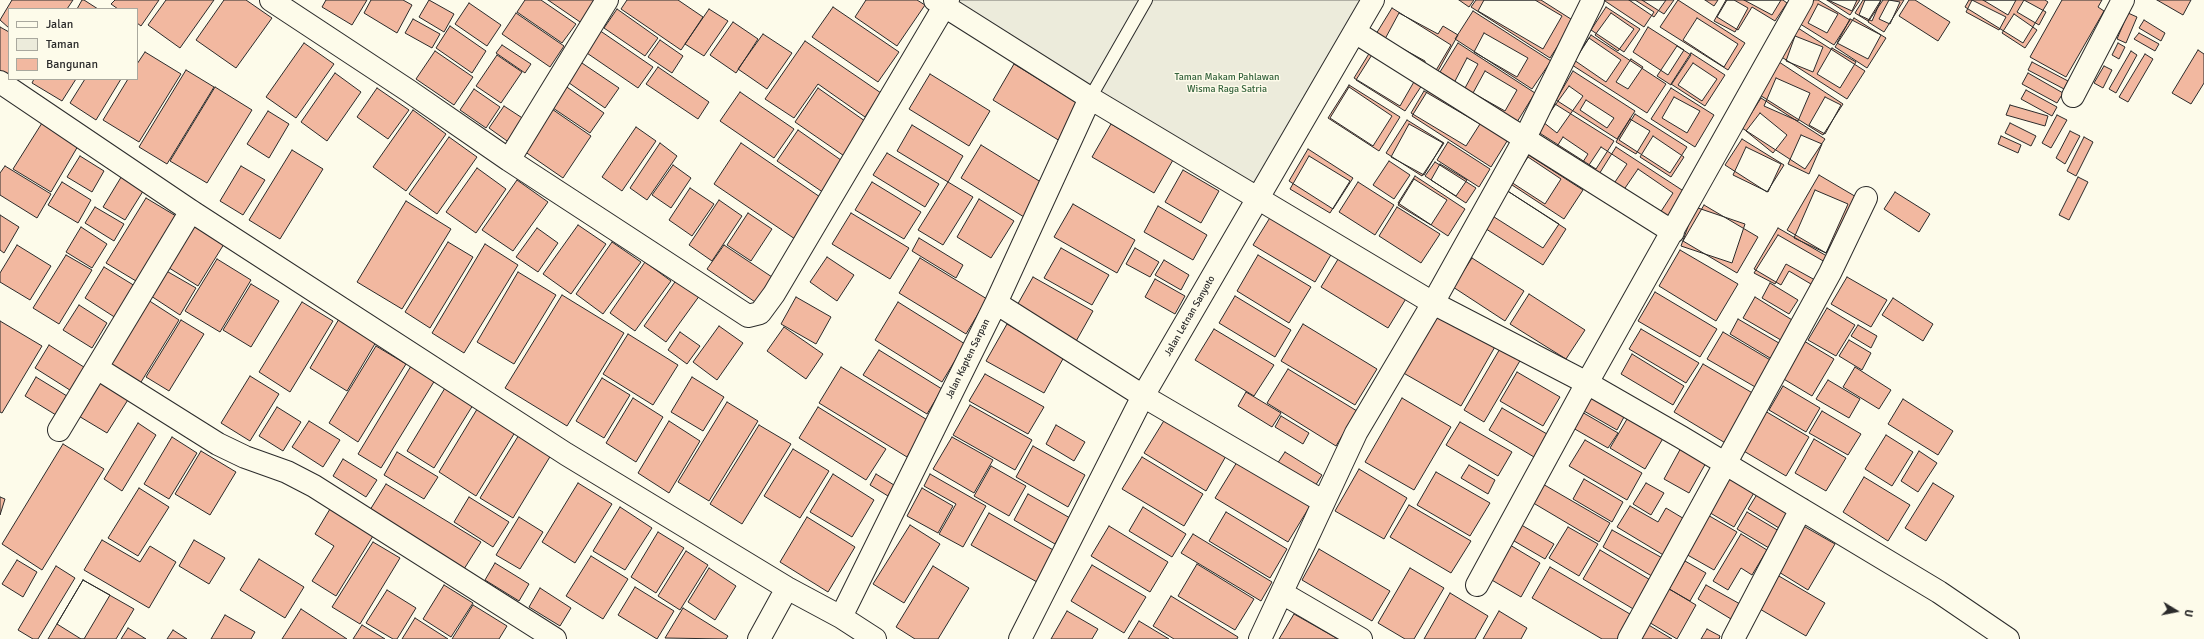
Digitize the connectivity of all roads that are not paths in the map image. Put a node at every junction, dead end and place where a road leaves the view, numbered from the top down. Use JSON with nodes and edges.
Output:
{"nodes":[{"id":1,"x":271,"y":0,"type":"edge"},
{"id":2,"x":607,"y":0,"type":"edge"},
{"id":3,"x":1146,"y":0,"type":"edge"},
{"id":4,"x":1373,"y":0,"type":"edge"},
{"id":5,"x":1593,"y":0,"type":"edge"},
{"id":6,"x":1802,"y":0,"type":"edge"},
{"id":7,"x":2123,"y":0,"type":"edge"},
{"id":8,"x":942,"y":2,"type":"edge"},
{"id":9,"x":1355,"y":32,"type":"junction"},
{"id":10,"x":0,"y":82,"type":"edge"},
{"id":11,"x":2073,"y":96,"type":"dead end"},
{"id":12,"x":1090,"y":98,"type":"junction"},
{"id":13,"x":1525,"y":138,"type":"junction"},
{"id":14,"x":509,"y":160,"type":"junction"},
{"id":15,"x":1866,"y":198,"type":"dead end"},
{"id":16,"x":1258,"y":200,"type":"junction"},
{"id":17,"x":191,"y":211,"type":"junction"},
{"id":18,"x":1673,"y":232,"type":"junction"},
{"id":19,"x":996,"y":303,"type":"junction"},
{"id":20,"x":1433,"y":303,"type":"junction"},
{"id":21,"x":97,"y":368,"type":"junction"},
{"id":22,"x":1587,"y":383,"type":"junction"},
{"id":23,"x":1143,"y":396,"type":"junction"},
{"id":24,"x":59,"y":430,"type":"dead end"},
{"id":25,"x":1726,"y":464,"type":"junction"},
{"id":26,"x":1324,"y":502,"type":"junction"},
{"id":27,"x":1801,"y":509,"type":"junction"},
{"id":28,"x":1477,"y":585,"type":"dead end"},
{"id":29,"x":787,"y":588,"type":"junction"},
{"id":30,"x":1282,"y":593,"type":"junction"},
{"id":31,"x":841,"y":617,"type":"junction"},
{"id":32,"x":554,"y":639,"type":"edge"},
{"id":33,"x":759,"y":639,"type":"edge"},
{"id":34,"x":875,"y":639,"type":"edge"},
{"id":35,"x":1020,"y":639,"type":"edge"},
{"id":36,"x":1260,"y":639,"type":"edge"},
{"id":37,"x":1361,"y":639,"type":"edge"},
{"id":38,"x":1629,"y":639,"type":"edge"},
{"id":39,"x":1733,"y":639,"type":"edge"},
{"id":40,"x":2008,"y":639,"type":"edge"}],
"edges":[{"from":1,"to":14,"type":"street"},
{"from":2,"to":14,"type":"street"},
{"from":3,"to":12,"type":"lane"},
{"from":4,"to":9,"type":"street","name":"Jalan Letnan Sanyoto"},
{"from":5,"to":13,"type":"street"},
{"from":6,"to":18,"type":"street"},
{"from":7,"to":11,"type":"street"},
{"from":8,"to":12,"type":"street"},
{"from":8,"to":14,"type":"street"},
{"from":9,"to":13,"type":"street"},
{"from":9,"to":16,"type":"street","name":"Jalan Letnan Sanyoto"},
{"from":10,"to":17,"type":"street"},
{"from":12,"to":16,"type":"street"},
{"from":12,"to":19,"type":"street","name":"Jalan Kapten Sarpan"},
{"from":13,"to":18,"type":"street"},
{"from":13,"to":20,"type":"street"},
{"from":15,"to":25,"type":"street"},
{"from":16,"to":20,"type":"street"},
{"from":16,"to":23,"type":"street","name":"Jalan Letnan Sanyoto"},
{"from":17,"to":21,"type":"street"},
{"from":17,"to":29,"type":"street"},
{"from":18,"to":22,"type":"street"},
{"from":19,"to":23,"type":"street"},
{"from":19,"to":31,"type":"street","name":"Jalan Kapten Sarpan"},
{"from":20,"to":22,"type":"street"},
{"from":20,"to":26,"type":"street"},
{"from":21,"to":24,"type":"street"},
{"from":21,"to":32,"type":"street"},
{"from":22,"to":25,"type":"street"},
{"from":22,"to":28,"type":"street"},
{"from":23,"to":26,"type":"street"},
{"from":23,"to":35,"type":"street","name":"Jalan Letnan Sanyoto"},
{"from":25,"to":27,"type":"street"},
{"from":25,"to":38,"type":"street"},
{"from":26,"to":30,"type":"street"},
{"from":27,"to":39,"type":"street"},
{"from":27,"to":40,"type":"street"},
{"from":29,"to":31,"type":"street"},
{"from":29,"to":33,"type":"street"},
{"from":30,"to":36,"type":"street"},
{"from":30,"to":37,"type":"street"},
{"from":31,"to":34,"type":"street"}]}
